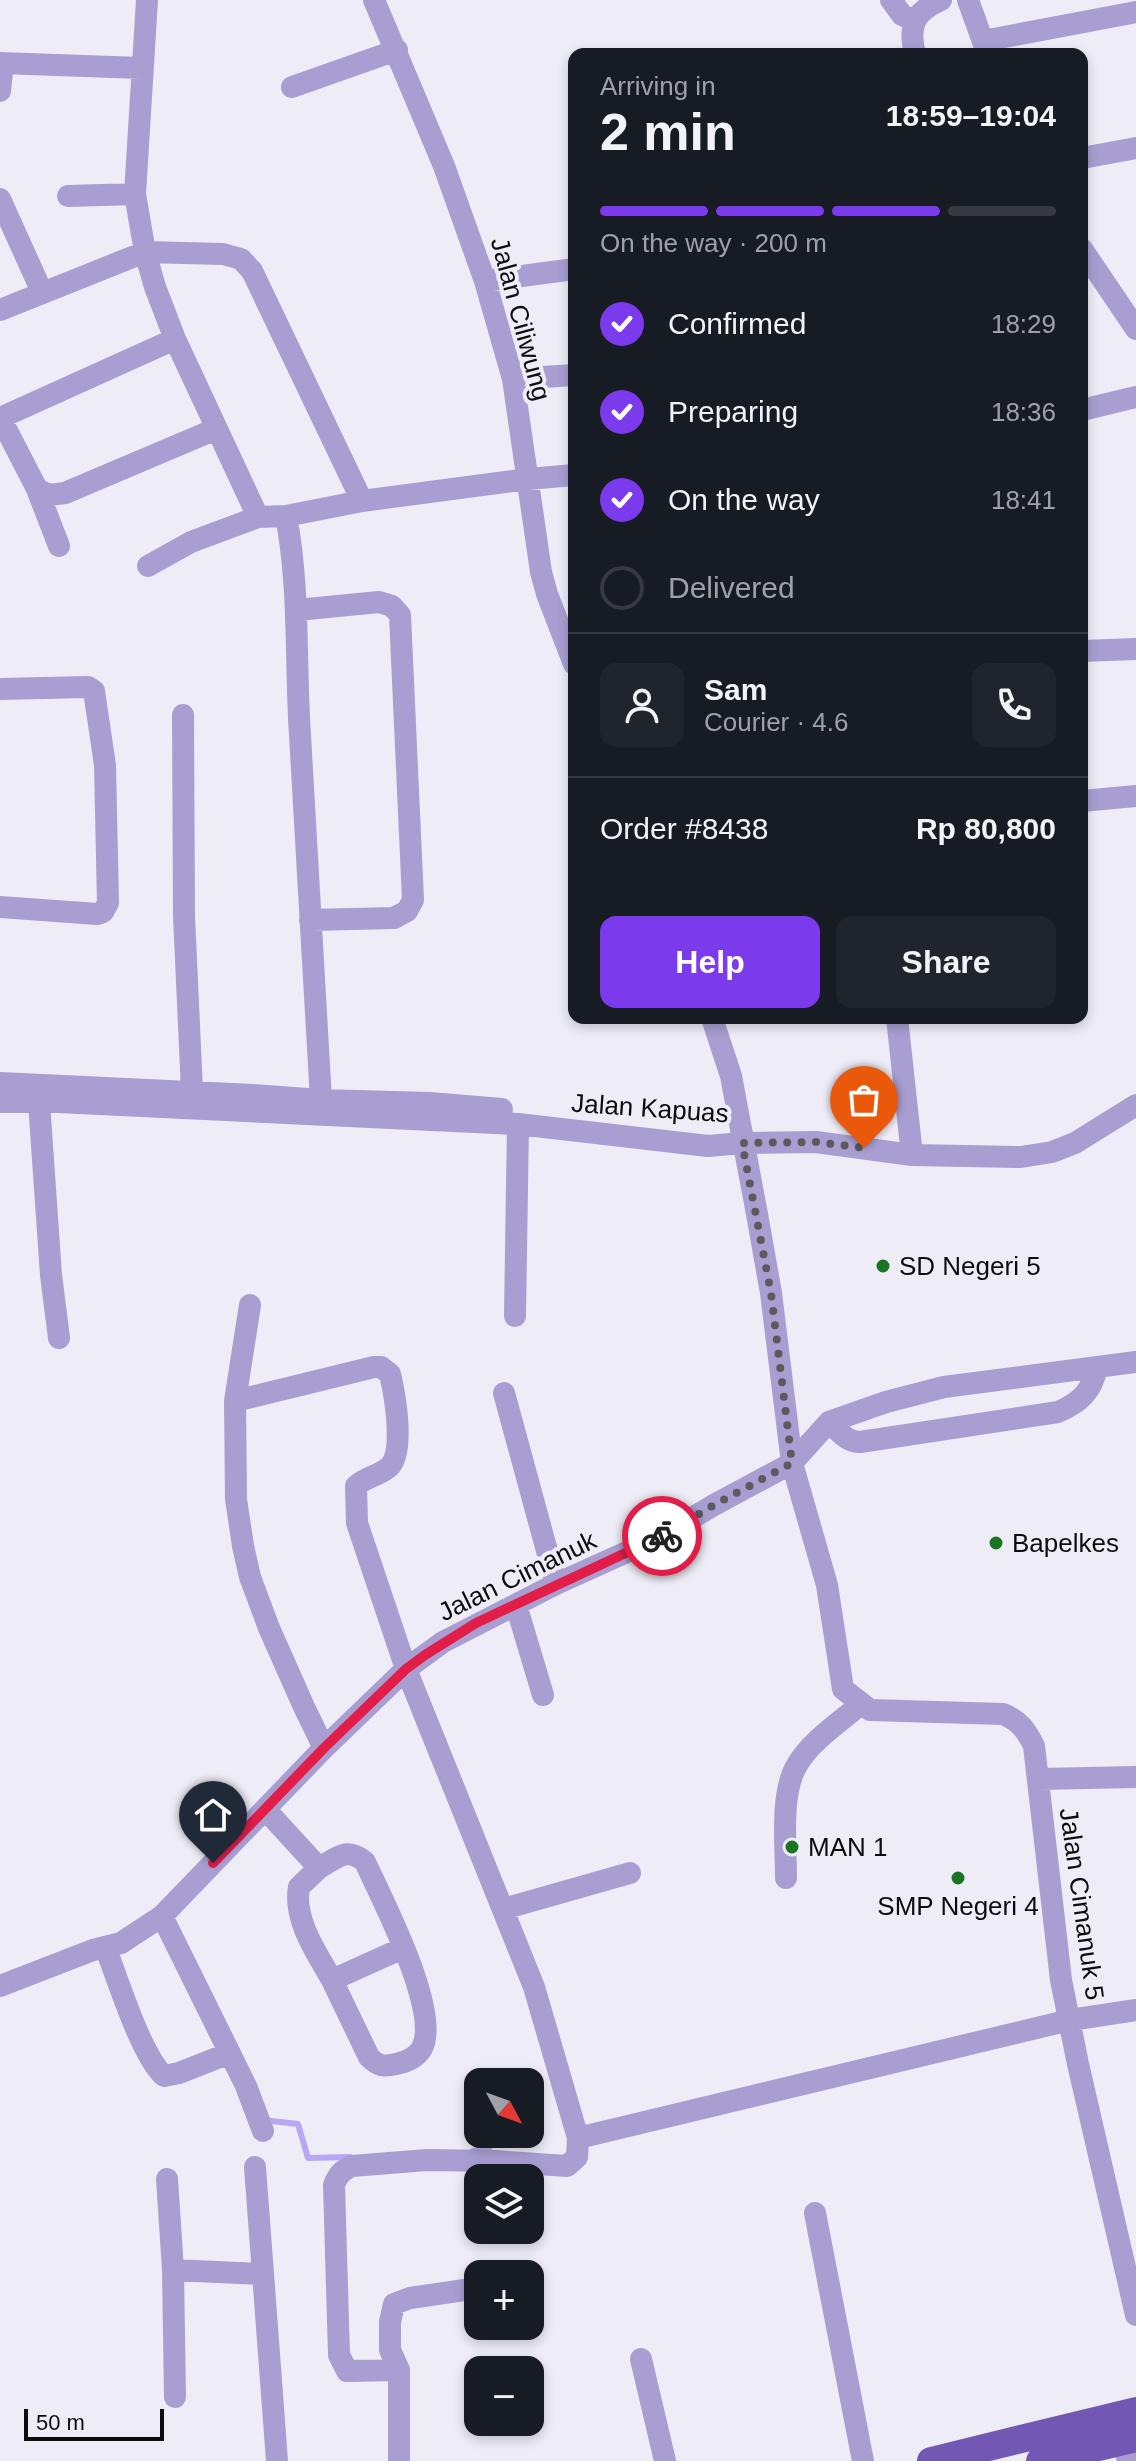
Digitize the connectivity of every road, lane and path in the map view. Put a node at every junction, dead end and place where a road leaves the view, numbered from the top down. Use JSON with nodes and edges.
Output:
{"nodes":[{"id":1,"x":147,"y":0,"type":"edge"},
{"id":2,"x":374,"y":0,"type":"edge"},
{"id":3,"x":891,"y":0,"type":"edge"},
{"id":4,"x":941,"y":0,"type":"edge"},
{"id":5,"x":968,"y":0,"type":"edge"},
{"id":6,"x":1136,"y":12,"type":"edge"},
{"id":7,"x":914,"y":21,"type":"junction"},
{"id":8,"x":914,"y":48,"type":"edge"},
{"id":9,"x":985,"y":48,"type":"edge"},
{"id":10,"x":397,"y":50,"type":"junction"},
{"id":11,"x":2,"y":63,"type":"edge"},
{"id":12,"x":141,"y":68,"type":"junction"},
{"id":13,"x":292,"y":87,"type":"dead end"},
{"id":14,"x":0,"y":91,"type":"edge"},
{"id":15,"x":1136,"y":148,"type":"edge"},
{"id":16,"x":1088,"y":157,"type":"edge"},
{"id":17,"x":135,"y":194,"type":"junction"},
{"id":18,"x":68,"y":196,"type":"dead end"},
{"id":19,"x":0,"y":199,"type":"edge"},
{"id":20,"x":145,"y":252,"type":"junction"},
{"id":21,"x":568,"y":270,"type":"edge"},
{"id":22,"x":485,"y":281,"type":"junction"},
{"id":23,"x":1092,"y":281,"type":"edge"},
{"id":24,"x":42,"y":292,"type":"junction"},
{"id":25,"x":1127,"y":298,"type":"edge"},
{"id":26,"x":0,"y":310,"type":"edge"},
{"id":27,"x":1136,"y":329,"type":"edge"},
{"id":28,"x":175,"y":339,"type":"junction"},
{"id":29,"x":568,"y":375,"type":"edge"},
{"id":30,"x":513,"y":379,"type":"junction"},
{"id":31,"x":1136,"y":397,"type":"edge"},
{"id":32,"x":1088,"y":409,"type":"edge"},
{"id":33,"x":0,"y":417,"type":"edge"},
{"id":34,"x":216,"y":429,"type":"junction"},
{"id":35,"x":568,"y":476,"type":"edge"},
{"id":36,"x":528,"y":479,"type":"junction"},
{"id":37,"x":37,"y":489,"type":"junction"},
{"id":38,"x":362,"y":501,"type":"junction"},
{"id":39,"x":286,"y":516,"type":"junction"},
{"id":40,"x":258,"y":517,"type":"junction"},
{"id":41,"x":59,"y":546,"type":"dead end"},
{"id":42,"x":148,"y":566,"type":"dead end"},
{"id":43,"x":297,"y":610,"type":"junction"},
{"id":44,"x":566,"y":621,"type":"edge"},
{"id":45,"x":1136,"y":649,"type":"edge"},
{"id":46,"x":1088,"y":651,"type":"edge"},
{"id":47,"x":0,"y":689,"type":"edge"},
{"id":48,"x":183,"y":715,"type":"dead end"},
{"id":49,"x":1136,"y":796,"type":"edge"},
{"id":50,"x":1088,"y":800,"type":"edge"},
{"id":51,"x":0,"y":907,"type":"edge"},
{"id":52,"x":310,"y":920,"type":"junction"},
{"id":53,"x":714,"y":1024,"type":"edge"},
{"id":54,"x":898,"y":1024,"type":"edge"},
{"id":55,"x":0,"y":1083,"type":"edge"},
{"id":56,"x":192,"y":1091,"type":"junction"},
{"id":57,"x":321,"y":1100,"type":"junction"},
{"id":58,"x":0,"y":1102,"type":"edge"},
{"id":59,"x":39,"y":1102,"type":"junction"},
{"id":60,"x":1136,"y":1105,"type":"edge"},
{"id":61,"x":518,"y":1124,"type":"junction"},
{"id":62,"x":742,"y":1143,"type":"junction"},
{"id":63,"x":912,"y":1155,"type":"junction"},
{"id":64,"x":250,"y":1305,"type":"dead end"},
{"id":65,"x":515,"y":1316,"type":"dead end"},
{"id":66,"x":59,"y":1338,"type":"dead end"},
{"id":67,"x":1136,"y":1362,"type":"edge"},
{"id":68,"x":1097,"y":1367,"type":"junction"},
{"id":69,"x":504,"y":1393,"type":"dead end"},
{"id":70,"x":235,"y":1401,"type":"junction"},
{"id":71,"x":829,"y":1422,"type":"junction"},
{"id":72,"x":792,"y":1463,"type":"junction"},
{"id":73,"x":556,"y":1584,"type":"junction"},
{"id":74,"x":516,"y":1605,"type":"junction"},
{"id":75,"x":406,"y":1669,"type":"junction"},
{"id":76,"x":543,"y":1695,"type":"dead end"},
{"id":77,"x":861,"y":1704,"type":"junction"},
{"id":78,"x":324,"y":1748,"type":"junction"},
{"id":79,"x":1136,"y":1777,"type":"edge"},
{"id":80,"x":1038,"y":1779,"type":"junction"},
{"id":81,"x":265,"y":1809,"type":"junction"},
{"id":82,"x":319,"y":1868,"type":"junction"},
{"id":83,"x":630,"y":1873,"type":"dead end"},
{"id":84,"x":786,"y":1878,"type":"dead end"},
{"id":85,"x":503,"y":1909,"type":"junction"},
{"id":86,"x":162,"y":1916,"type":"junction"},
{"id":87,"x":403,"y":1948,"type":"junction"},
{"id":88,"x":106,"y":1949,"type":"junction"},
{"id":89,"x":332,"y":1980,"type":"junction"},
{"id":90,"x":0,"y":1986,"type":"edge"},
{"id":91,"x":1136,"y":2010,"type":"edge"},
{"id":92,"x":1070,"y":2020,"type":"junction"},
{"id":93,"x":230,"y":2053,"type":"junction"},
{"id":94,"x":263,"y":2131,"type":"dead end"},
{"id":95,"x":578,"y":2138,"type":"junction"},
{"id":96,"x":255,"y":2167,"type":"dead end"},
{"id":97,"x":167,"y":2179,"type":"dead end"},
{"id":98,"x":815,"y":2213,"type":"dead end"},
{"id":99,"x":173,"y":2270,"type":"junction"},
{"id":100,"x":263,"y":2274,"type":"junction"},
{"id":101,"x":464,"y":2290,"type":"edge"},
{"id":102,"x":1136,"y":2315,"type":"edge"},
{"id":103,"x":641,"y":2359,"type":"dead end"},
{"id":104,"x":399,"y":2370,"type":"junction"},
{"id":105,"x":175,"y":2397,"type":"dead end"},
{"id":106,"x":1136,"y":2411,"type":"edge"},
{"id":107,"x":1129,"y":2447,"type":"edge"},
{"id":108,"x":277,"y":2461,"type":"edge"},
{"id":109,"x":399,"y":2461,"type":"edge"},
{"id":110,"x":665,"y":2461,"type":"edge"},
{"id":111,"x":863,"y":2461,"type":"edge"},
{"id":112,"x":931,"y":2461,"type":"edge"},
{"id":113,"x":1040,"y":2461,"type":"edge"}],
"edges":[{"from":1,"to":12,"type":"street"},
{"from":2,"to":10,"type":"street","name":"Jalan Ciliwung"},
{"from":3,"to":7,"type":"street"},
{"from":4,"to":7,"type":"street"},
{"from":5,"to":9,"type":"street"},
{"from":6,"to":9,"type":"street"},
{"from":7,"to":8,"type":"street"},
{"from":10,"to":13,"type":"street"},
{"from":10,"to":22,"type":"street","name":"Jalan Ciliwung"},
{"from":11,"to":12,"type":"street"},
{"from":11,"to":14,"type":"street"},
{"from":12,"to":17,"type":"street"},
{"from":15,"to":16,"type":"street"},
{"from":17,"to":18,"type":"street"},
{"from":17,"to":20,"type":"street"},
{"from":19,"to":24,"type":"street"},
{"from":20,"to":24,"type":"street"},
{"from":20,"to":28,"type":"street"},
{"from":20,"to":38,"type":"street"},
{"from":21,"to":22,"type":"street"},
{"from":22,"to":30,"type":"street","name":"Jalan Ciliwung"},
{"from":23,"to":25,"type":"street"},
{"from":24,"to":26,"type":"street"},
{"from":25,"to":27,"type":"street"},
{"from":28,"to":33,"type":"street"},
{"from":28,"to":34,"type":"street"},
{"from":29,"to":30,"type":"street"},
{"from":30,"to":36,"type":"street","name":"Jalan Ciliwung"},
{"from":31,"to":32,"type":"street"},
{"from":33,"to":37,"type":"street"},
{"from":34,"to":37,"type":"street"},
{"from":34,"to":40,"type":"street"},
{"from":35,"to":36,"type":"street"},
{"from":36,"to":38,"type":"street"},
{"from":36,"to":44,"type":"street","name":"Jalan Ciliwung"},
{"from":37,"to":41,"type":"street"},
{"from":38,"to":39,"type":"street"},
{"from":39,"to":40,"type":"street"},
{"from":39,"to":43,"type":"street"},
{"from":40,"to":42,"type":"street"},
{"from":43,"to":52,"type":"street"},
{"from":43,"to":52,"type":"street"},
{"from":45,"to":46,"type":"street"},
{"from":47,"to":51,"type":"street"},
{"from":48,"to":56,"type":"street"},
{"from":49,"to":50,"type":"street"},
{"from":52,"to":57,"type":"street"},
{"from":53,"to":62,"type":"street"},
{"from":54,"to":63,"type":"street"},
{"from":55,"to":56,"type":"street","name":"Jalan Kapuas"},
{"from":56,"to":57,"type":"street","name":"Jalan Kapuas"},
{"from":57,"to":62,"type":"street","name":"Jalan Kapuas"},
{"from":58,"to":59,"type":"street","name":"Jalan Kapuas"},
{"from":59,"to":61,"type":"street","name":"Jalan Kapuas"},
{"from":59,"to":66,"type":"street"},
{"from":60,"to":63,"type":"street"},
{"from":61,"to":62,"type":"street","name":"Jalan Kapuas"},
{"from":61,"to":65,"type":"street"},
{"from":62,"to":63,"type":"street"},
{"from":62,"to":72,"type":"street"},
{"from":64,"to":70,"type":"street"},
{"from":67,"to":68,"type":"street","name":"Jalan Cimanuk"},
{"from":68,"to":71,"type":"street","name":"Jalan Cimanuk"},
{"from":68,"to":71,"type":"street"},
{"from":69,"to":73,"type":"street"},
{"from":70,"to":75,"type":"street"},
{"from":70,"to":78,"type":"street"},
{"from":71,"to":72,"type":"street","name":"Jalan Cimanuk"},
{"from":72,"to":73,"type":"street","name":"Jalan Cimanuk"},
{"from":72,"to":77,"type":"street"},
{"from":73,"to":74,"type":"street","name":"Jalan Cimanuk"},
{"from":74,"to":75,"type":"street","name":"Jalan Cimanuk"},
{"from":74,"to":76,"type":"street"},
{"from":75,"to":78,"type":"street","name":"Jalan Cimanuk"},
{"from":75,"to":85,"type":"street"},
{"from":77,"to":80,"type":"street","name":"Jalan Cimanuk 5"},
{"from":77,"to":84,"type":"street"},
{"from":78,"to":81,"type":"street","name":"Jalan Cimanuk"},
{"from":79,"to":80,"type":"street"},
{"from":80,"to":92,"type":"street","name":"Jalan Cimanuk 5"},
{"from":81,"to":82,"type":"street"},
{"from":81,"to":86,"type":"street","name":"Jalan Cimanuk"},
{"from":82,"to":87,"type":"street"},
{"from":82,"to":89,"type":"street"},
{"from":83,"to":85,"type":"street"},
{"from":85,"to":95,"type":"street"},
{"from":86,"to":88,"type":"street","name":"Jalan Cimanuk"},
{"from":86,"to":93,"type":"street"},
{"from":87,"to":89,"type":"street"},
{"from":87,"to":89,"type":"street"},
{"from":88,"to":90,"type":"street","name":"Jalan Cimanuk"},
{"from":88,"to":93,"type":"street"},
{"from":91,"to":92,"type":"street"},
{"from":92,"to":95,"type":"street"},
{"from":92,"to":102,"type":"street","name":"Jalan Cimanuk 5"},
{"from":93,"to":94,"type":"street"},
{"from":95,"to":104,"type":"street"},
{"from":96,"to":100,"type":"street"},
{"from":97,"to":99,"type":"street"},
{"from":98,"to":111,"type":"street"},
{"from":99,"to":100,"type":"street"},
{"from":99,"to":105,"type":"street"},
{"from":100,"to":108,"type":"street"},
{"from":101,"to":104,"type":"street"},
{"from":103,"to":110,"type":"street"},
{"from":104,"to":109,"type":"street"},
{"from":106,"to":112,"type":"main road"},
{"from":107,"to":113,"type":"main road"}]}
